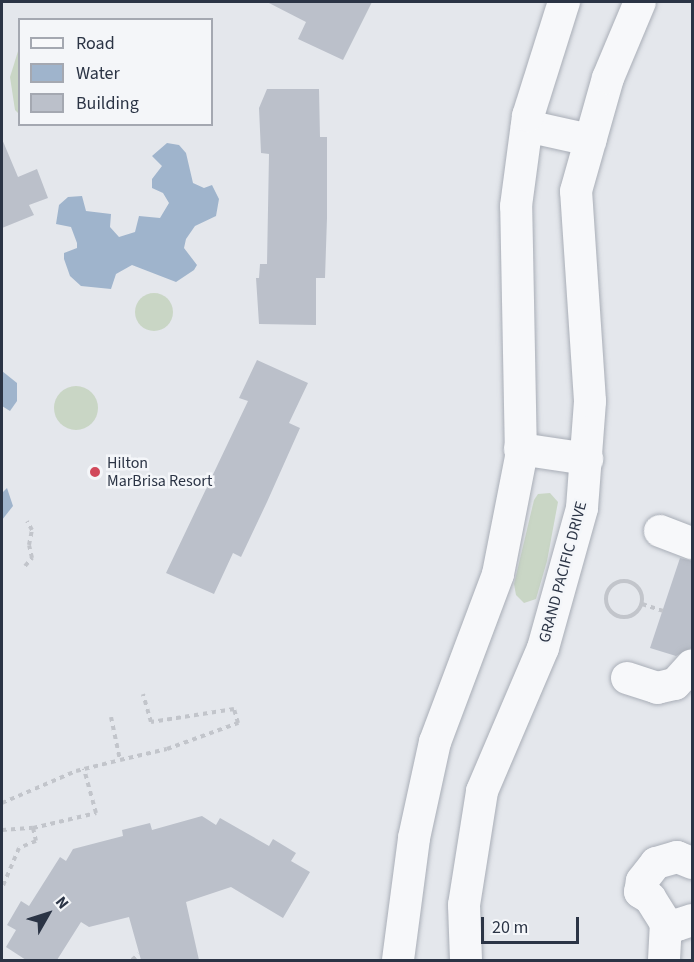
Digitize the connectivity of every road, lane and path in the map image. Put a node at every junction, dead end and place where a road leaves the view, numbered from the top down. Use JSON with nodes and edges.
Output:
{"nodes":[{"id":1,"x":564,"y":2,"type":"edge"},
{"id":2,"x":639,"y":2,"type":"edge"},
{"id":3,"x":527,"y":126,"type":"junction"},
{"id":4,"x":590,"y":140,"type":"junction"},
{"id":5,"x":520,"y":449,"type":"junction"},
{"id":6,"x":587,"y":459,"type":"junction"},
{"id":7,"x":27,"y":521,"type":"dead end"},
{"id":8,"x":660,"y":531,"type":"dead end"},
{"id":9,"x":693,"y":543,"type":"edge"},
{"id":10,"x":25,"y":566,"type":"dead end"},
{"id":11,"x":642,"y":604,"type":"junction"},
{"id":12,"x":663,"y":611,"type":"dead end"},
{"id":13,"x":693,"y":665,"type":"edge"},
{"id":14,"x":627,"y":678,"type":"dead end"},
{"id":15,"x":143,"y":694,"type":"dead end"},
{"id":16,"x":111,"y":717,"type":"dead end"},
{"id":17,"x":120,"y":760,"type":"junction"},
{"id":18,"x":84,"y":769,"type":"junction"},
{"id":19,"x":2,"y":803,"type":"edge"},
{"id":20,"x":33,"y":828,"type":"junction"},
{"id":21,"x":2,"y":830,"type":"edge"},
{"id":22,"x":693,"y":863,"type":"edge"},
{"id":23,"x":2,"y":888,"type":"edge"},
{"id":24,"x":679,"y":922,"type":"edge"},
{"id":25,"x":139,"y":954,"type":"dead end"},
{"id":26,"x":132,"y":960,"type":"edge"},
{"id":27,"x":398,"y":960,"type":"edge"},
{"id":28,"x":466,"y":960,"type":"edge"},
{"id":29,"x":664,"y":960,"type":"edge"}],
"edges":[{"from":1,"to":3,"type":"street"},
{"from":2,"to":4,"type":"street","name":"GRAND PACIFIC DRIVE"},
{"from":3,"to":4,"type":"street"},
{"from":3,"to":5,"type":"street"},
{"from":4,"to":6,"type":"street","name":"GRAND PACIFIC DRIVE"},
{"from":5,"to":6,"type":"street"},
{"from":5,"to":27,"type":"street"},
{"from":6,"to":28,"type":"street","name":"GRAND PACIFIC DRIVE"},
{"from":7,"to":10,"type":"path"},
{"from":8,"to":9,"type":"street"},
{"from":11,"to":11,"type":"path"},
{"from":11,"to":12,"type":"path"},
{"from":13,"to":14,"type":"street"},
{"from":15,"to":17,"type":"path"},
{"from":16,"to":17,"type":"path"},
{"from":17,"to":18,"type":"path"},
{"from":18,"to":19,"type":"path"},
{"from":18,"to":20,"type":"path"},
{"from":20,"to":21,"type":"path"},
{"from":20,"to":23,"type":"path"},
{"from":22,"to":24,"type":"street"},
{"from":24,"to":29,"type":"street"},
{"from":25,"to":26,"type":"path"}]}
